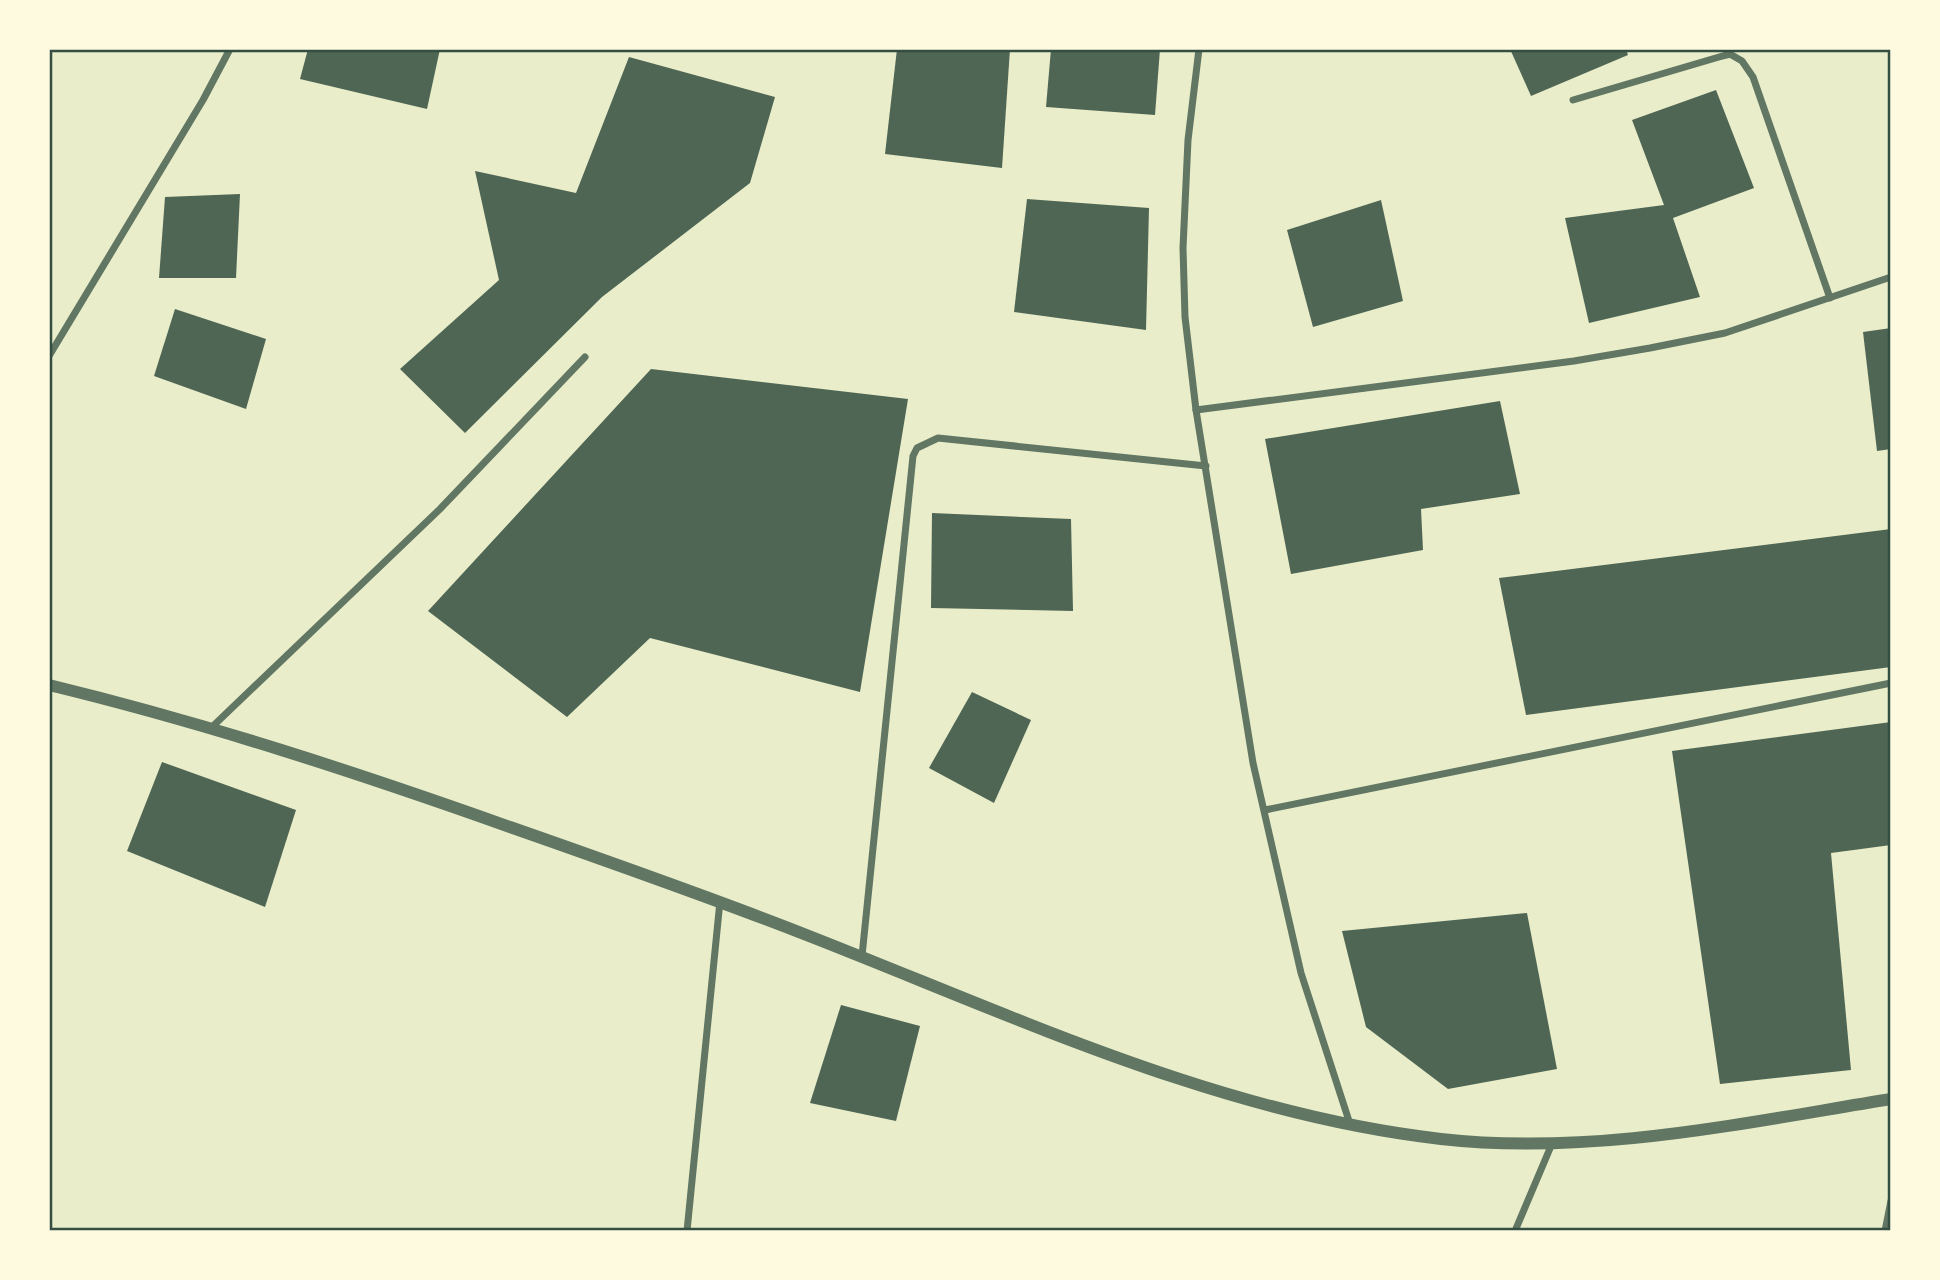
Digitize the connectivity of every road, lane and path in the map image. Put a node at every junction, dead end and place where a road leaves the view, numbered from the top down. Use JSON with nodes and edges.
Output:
{"nodes":[{"id":1,"x":230,"y":49,"type":"edge"},
{"id":2,"x":1199,"y":49,"type":"edge"},
{"id":3,"x":1573,"y":100,"type":"dead end"},
{"id":4,"x":1891,"y":277,"type":"edge"},
{"id":5,"x":1830,"y":298,"type":"junction"},
{"id":6,"x":49,"y":356,"type":"edge"},
{"id":7,"x":585,"y":357,"type":"dead end"},
{"id":8,"x":1196,"y":410,"type":"junction"},
{"id":9,"x":1206,"y":466,"type":"junction"},
{"id":10,"x":1891,"y":683,"type":"edge"},
{"id":11,"x":49,"y":685,"type":"edge"},
{"id":12,"x":212,"y":727,"type":"junction"},
{"id":13,"x":1265,"y":810,"type":"junction"},
{"id":14,"x":720,"y":901,"type":"junction"},
{"id":15,"x":862,"y":956,"type":"junction"},
{"id":16,"x":1891,"y":1099,"type":"edge"},
{"id":17,"x":1350,"y":1125,"type":"junction"},
{"id":18,"x":1550,"y":1146,"type":"junction"},
{"id":19,"x":1891,"y":1201,"type":"edge"},
{"id":20,"x":687,"y":1231,"type":"edge"},
{"id":21,"x":1515,"y":1231,"type":"edge"},
{"id":22,"x":1885,"y":1231,"type":"edge"}],
"edges":[{"from":1,"to":6,"type":"street"},
{"from":2,"to":8,"type":"street"},
{"from":3,"to":5,"type":"street"},
{"from":4,"to":5,"type":"street"},
{"from":5,"to":8,"type":"street"},
{"from":7,"to":12,"type":"street"},
{"from":8,"to":9,"type":"street"},
{"from":9,"to":13,"type":"street"},
{"from":9,"to":15,"type":"street"},
{"from":10,"to":13,"type":"street"},
{"from":11,"to":12,"type":"street"},
{"from":12,"to":14,"type":"street"},
{"from":13,"to":17,"type":"street"},
{"from":14,"to":15,"type":"street"},
{"from":14,"to":20,"type":"street"},
{"from":15,"to":17,"type":"street"},
{"from":16,"to":18,"type":"street"},
{"from":17,"to":18,"type":"street"},
{"from":18,"to":21,"type":"street"},
{"from":19,"to":22,"type":"street"}]}
